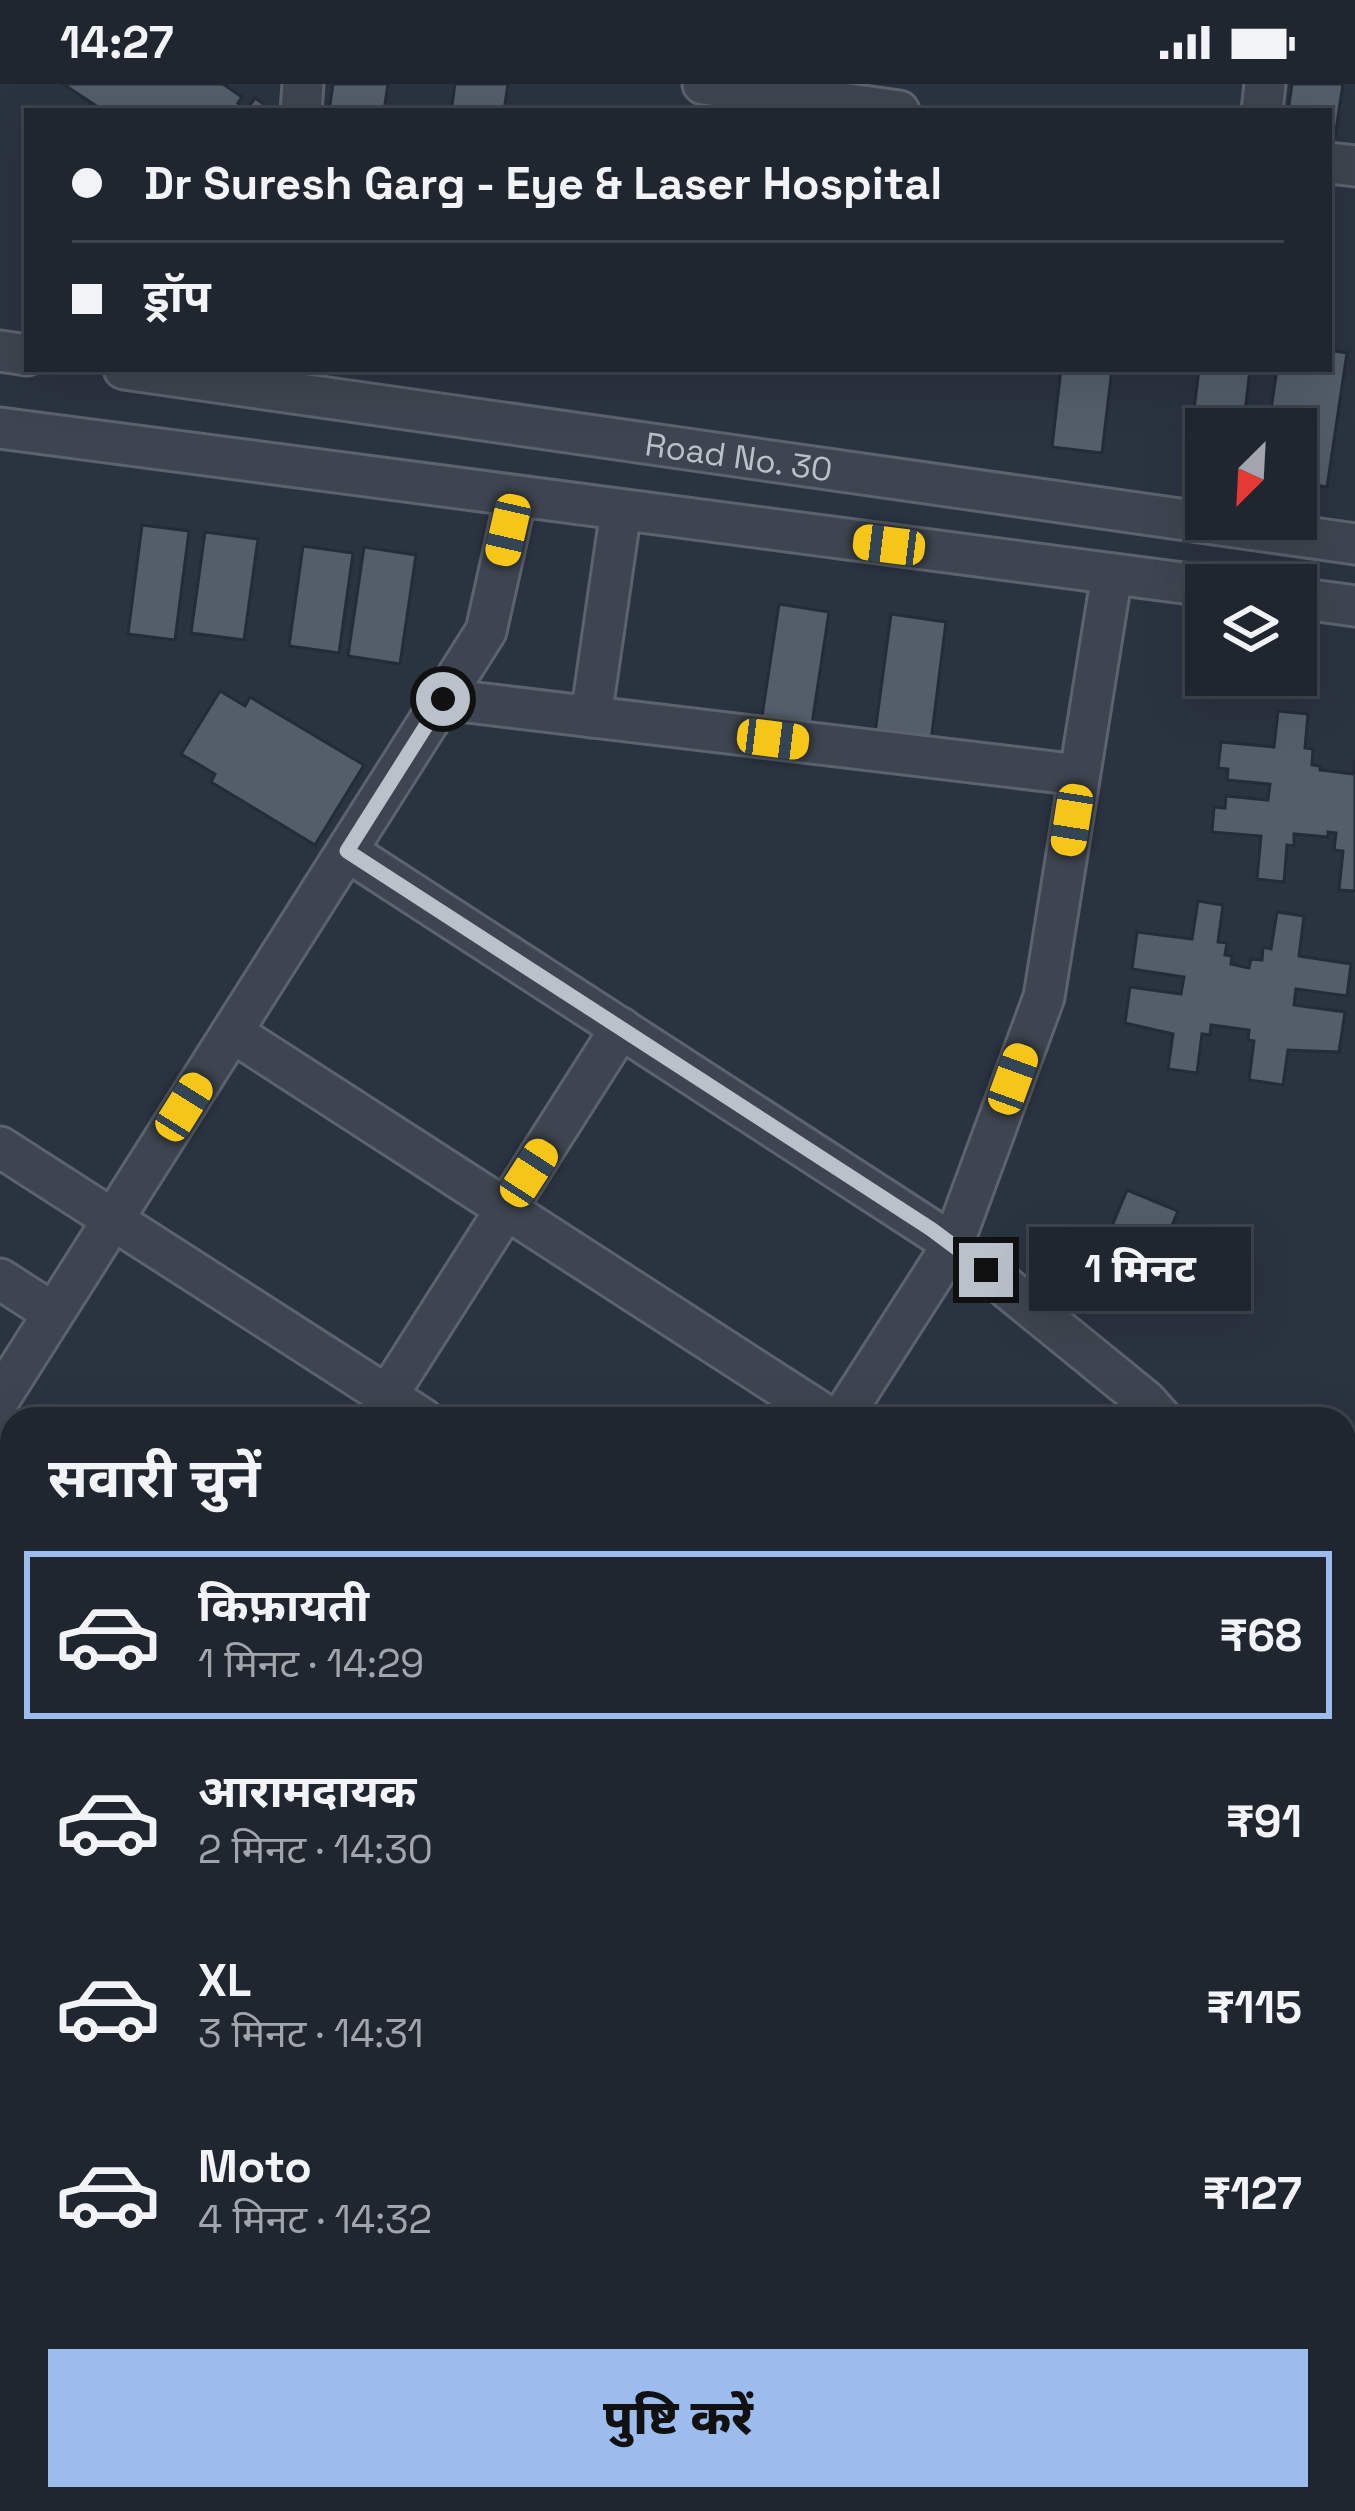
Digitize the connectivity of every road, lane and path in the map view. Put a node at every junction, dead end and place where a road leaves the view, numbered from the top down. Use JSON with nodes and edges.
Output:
{"nodes":[{"id":1,"x":704,"y":84,"type":"edge"},
{"id":2,"x":877,"y":108,"type":"edge"},
{"id":3,"x":165,"y":372,"type":"edge"},
{"id":4,"x":274,"y":380,"type":"edge"},
{"id":5,"x":0,"y":428,"type":"edge"},
{"id":6,"x":516,"y":497,"type":"junction"},
{"id":7,"x":621,"y":510,"type":"junction"},
{"id":8,"x":1355,"y":544,"type":"edge"},
{"id":9,"x":1112,"y":574,"type":"junction"},
{"id":10,"x":1185,"y":583,"type":"edge"},
{"id":11,"x":1317,"y":601,"type":"edge"},
{"id":12,"x":1355,"y":606,"type":"edge"},
{"id":13,"x":443,"y":699,"type":"junction"},
{"id":14,"x":591,"y":717,"type":"junction"},
{"id":15,"x":1079,"y":775,"type":"junction"},
{"id":16,"x":347,"y":851,"type":"junction"},
{"id":17,"x":620,"y":1028,"type":"junction"},
{"id":18,"x":232,"y":1032,"type":"junction"},
{"id":19,"x":0,"y":1147,"type":"edge"},
{"id":20,"x":506,"y":1209,"type":"junction"},
{"id":21,"x":113,"y":1220,"type":"junction"},
{"id":22,"x":953,"y":1244,"type":"junction"},
{"id":23,"x":0,"y":1279,"type":"edge"},
{"id":24,"x":53,"y":1313,"type":"junction"},
{"id":25,"x":387,"y":1396,"type":"junction"},
{"id":26,"x":0,"y":1398,"type":"edge"},
{"id":27,"x":404,"y":1407,"type":"edge"},
{"id":28,"x":812,"y":1407,"type":"edge"},
{"id":29,"x":849,"y":1407,"type":"edge"},
{"id":30,"x":1151,"y":1407,"type":"edge"}],
"edges":[{"from":1,"to":2,"type":"street"},
{"from":3,"to":4,"type":"street","name":"Road No. 30"},
{"from":4,"to":8,"type":"street","name":"Road No. 30"},
{"from":5,"to":6,"type":"street","name":"Road No. 30"},
{"from":6,"to":7,"type":"street","name":"Road No. 30"},
{"from":6,"to":13,"type":"street"},
{"from":7,"to":9,"type":"street","name":"Road No. 30"},
{"from":7,"to":14,"type":"street"},
{"from":9,"to":10,"type":"street","name":"Road No. 30"},
{"from":9,"to":15,"type":"street"},
{"from":11,"to":12,"type":"street"},
{"from":13,"to":14,"type":"street"},
{"from":13,"to":16,"type":"street"},
{"from":14,"to":15,"type":"street"},
{"from":15,"to":22,"type":"street"},
{"from":16,"to":17,"type":"street"},
{"from":16,"to":18,"type":"street"},
{"from":17,"to":20,"type":"street"},
{"from":17,"to":22,"type":"street"},
{"from":18,"to":20,"type":"street"},
{"from":18,"to":21,"type":"street"},
{"from":19,"to":21,"type":"street"},
{"from":20,"to":25,"type":"street"},
{"from":20,"to":28,"type":"street"},
{"from":21,"to":24,"type":"street"},
{"from":21,"to":25,"type":"street"},
{"from":22,"to":29,"type":"street"},
{"from":22,"to":30,"type":"street"},
{"from":23,"to":24,"type":"street"},
{"from":24,"to":26,"type":"street"},
{"from":25,"to":27,"type":"street"}]}
